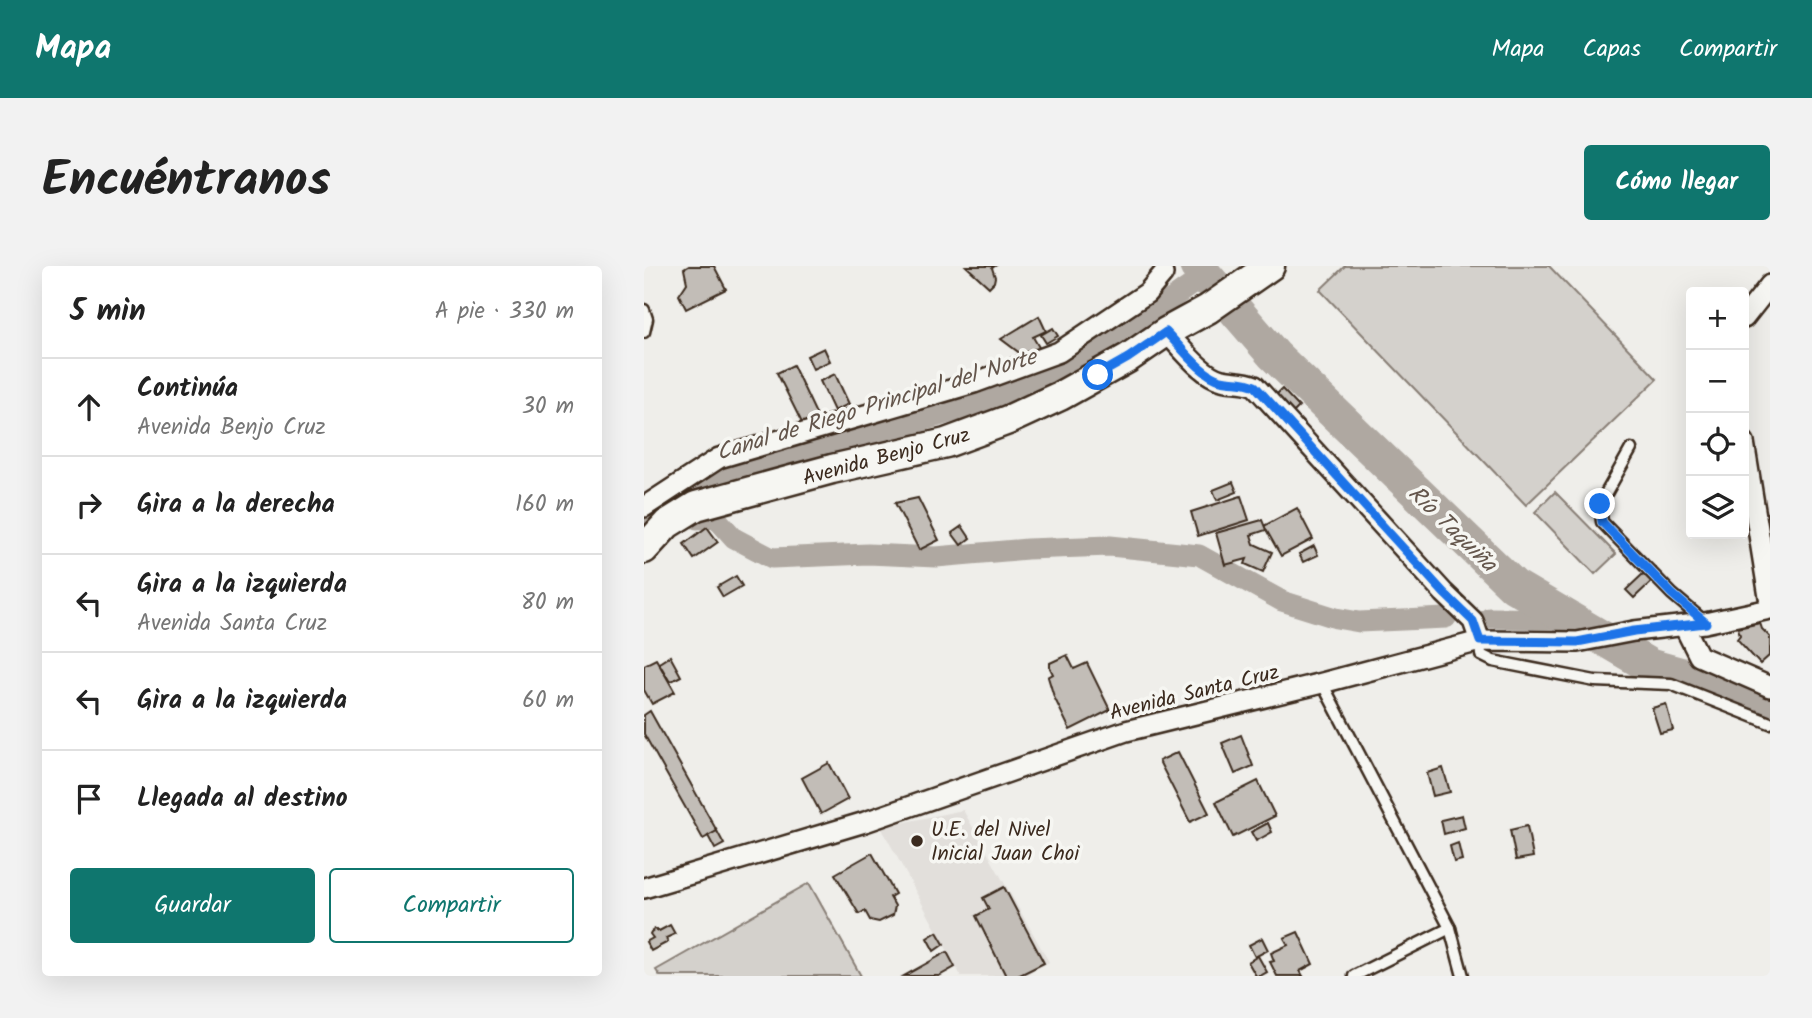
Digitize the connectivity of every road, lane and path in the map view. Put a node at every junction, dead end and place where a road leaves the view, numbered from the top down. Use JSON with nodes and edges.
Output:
{"nodes":[{"id":1,"x":1270,"y":266,"type":"edge"},
{"id":2,"x":1159,"y":270,"type":"edge"},
{"id":3,"x":1770,"y":285,"type":"edge"},
{"id":4,"x":644,"y":310,"type":"edge"},
{"id":5,"x":1749,"y":312,"type":"edge"},
{"id":6,"x":644,"y":332,"type":"edge"},
{"id":7,"x":1166,"y":332,"type":"junction"},
{"id":8,"x":1631,"y":449,"type":"dead end"},
{"id":9,"x":1749,"y":473,"type":"edge"},
{"id":10,"x":644,"y":507,"type":"edge"},
{"id":11,"x":644,"y":549,"type":"edge"},
{"id":12,"x":1770,"y":603,"type":"edge"},
{"id":13,"x":1770,"y":609,"type":"edge"},
{"id":14,"x":1706,"y":623,"type":"junction"},
{"id":15,"x":1684,"y":626,"type":"junction"},
{"id":16,"x":1480,"y":641,"type":"junction"},
{"id":17,"x":1322,"y":683,"type":"junction"},
{"id":18,"x":1770,"y":687,"type":"edge"},
{"id":19,"x":1770,"y":723,"type":"edge"},
{"id":20,"x":644,"y":888,"type":"edge"},
{"id":21,"x":1450,"y":928,"type":"junction"},
{"id":22,"x":1354,"y":976,"type":"edge"},
{"id":23,"x":1463,"y":976,"type":"edge"}],
"edges":[{"from":1,"to":7,"type":"street","name":"Avenida Benjo Cruz"},
{"from":2,"to":10,"type":"street"},
{"from":3,"to":5,"type":"street"},
{"from":4,"to":6,"type":"lane"},
{"from":7,"to":11,"type":"street","name":"Avenida Benjo Cruz"},
{"from":7,"to":16,"type":"street"},
{"from":8,"to":14,"type":"lane"},
{"from":9,"to":12,"type":"street"},
{"from":13,"to":14,"type":"street","name":"Avenida Santa Cruz"},
{"from":14,"to":15,"type":"street","name":"Avenida Santa Cruz"},
{"from":15,"to":16,"type":"street","name":"Avenida Santa Cruz"},
{"from":15,"to":18,"type":"street"},
{"from":16,"to":17,"type":"street","name":"Avenida Santa Cruz"},
{"from":16,"to":19,"type":"lane"},
{"from":17,"to":20,"type":"street","name":"Avenida Santa Cruz"},
{"from":17,"to":21,"type":"lane"},
{"from":21,"to":22,"type":"lane"},
{"from":21,"to":23,"type":"lane"}]}
